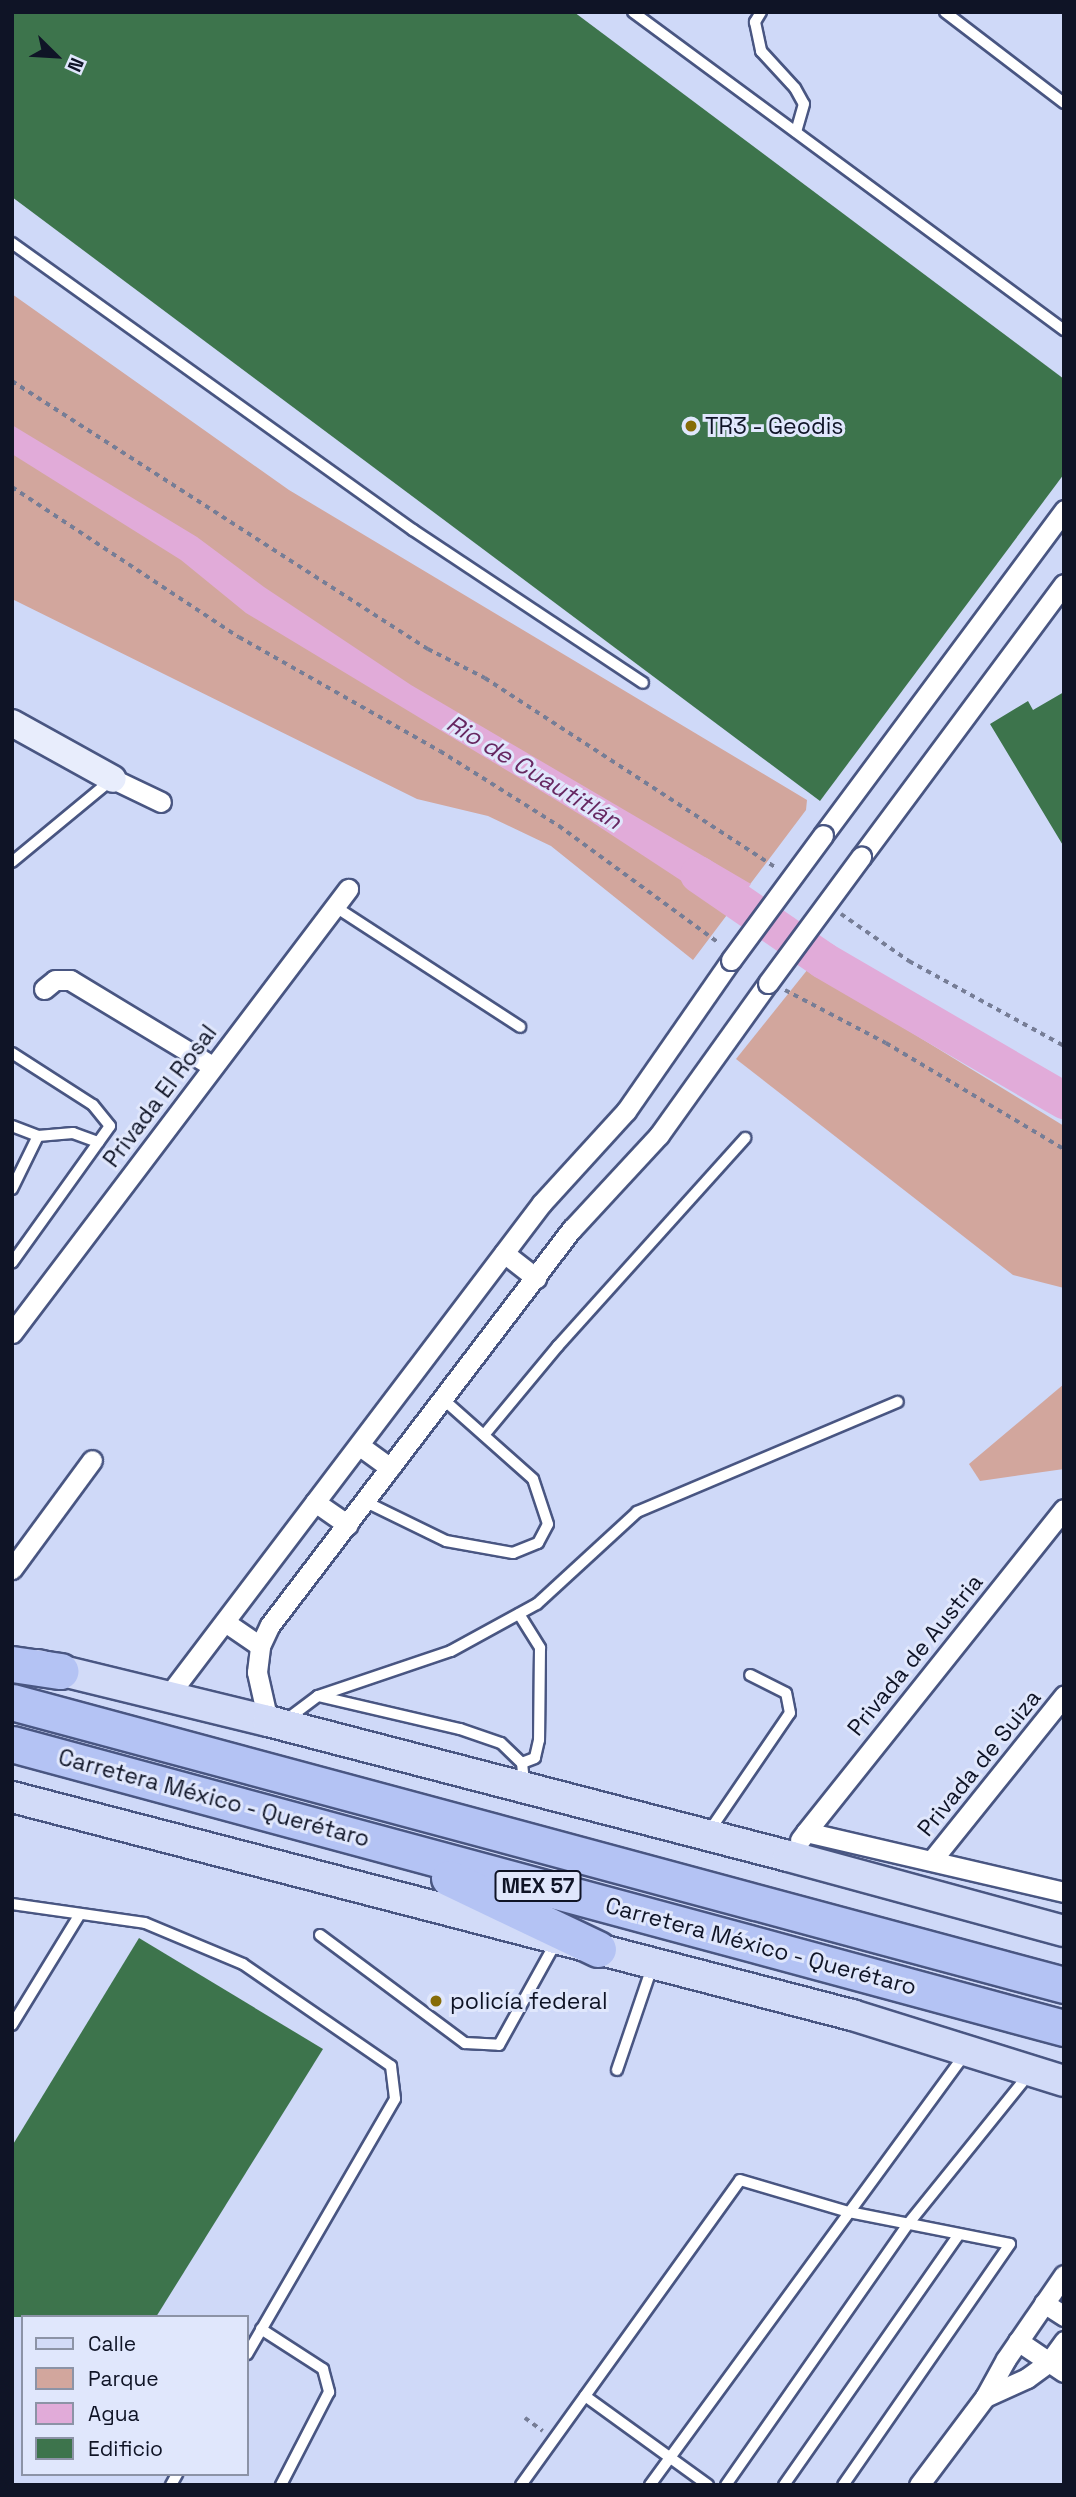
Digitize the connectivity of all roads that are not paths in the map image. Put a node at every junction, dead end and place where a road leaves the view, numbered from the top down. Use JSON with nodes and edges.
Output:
{"nodes":[{"id":1,"x":633,"y":12,"type":"edge"},
{"id":2,"x":761,"y":12,"type":"edge"},
{"id":3,"x":945,"y":12,"type":"edge"},
{"id":4,"x":1064,"y":103,"type":"edge"},
{"id":5,"x":796,"y":132,"type":"junction"},
{"id":6,"x":12,"y":243,"type":"edge"},
{"id":7,"x":1064,"y":330,"type":"edge"},
{"id":8,"x":1064,"y":510,"type":"edge"},
{"id":9,"x":1062,"y":588,"type":"edge"},
{"id":10,"x":643,"y":683,"type":"dead end"},
{"id":11,"x":12,"y":723,"type":"edge"},
{"id":12,"x":113,"y":779,"type":"junction"},
{"id":13,"x":161,"y":802,"type":"dead end"},
{"id":14,"x":12,"y":862,"type":"edge"},
{"id":15,"x":348,"y":889,"type":"dead end"},
{"id":16,"x":334,"y":906,"type":"junction"},
{"id":17,"x":44,"y":989,"type":"dead end"},
{"id":18,"x":520,"y":1027,"type":"dead end"},
{"id":19,"x":12,"y":1053,"type":"edge"},
{"id":20,"x":212,"y":1066,"type":"junction"},
{"id":21,"x":12,"y":1126,"type":"edge"},
{"id":22,"x":38,"y":1136,"type":"junction"},
{"id":23,"x":745,"y":1138,"type":"dead end"},
{"id":24,"x":98,"y":1142,"type":"junction"},
{"id":25,"x":12,"y":1189,"type":"edge"},
{"id":26,"x":504,"y":1253,"type":"junction"},
{"id":27,"x":12,"y":1263,"type":"edge"},
{"id":28,"x":536,"y":1278,"type":"junction"},
{"id":29,"x":12,"y":1333,"type":"edge"},
{"id":30,"x":444,"y":1400,"type":"junction"},
{"id":31,"x":898,"y":1402,"type":"dead end"},
{"id":32,"x":484,"y":1435,"type":"junction"},
{"id":33,"x":360,"y":1446,"type":"junction"},
{"id":34,"x":92,"y":1460,"type":"dead end"},
{"id":35,"x":390,"y":1468,"type":"junction"},
{"id":36,"x":316,"y":1502,"type":"junction"},
{"id":37,"x":366,"y":1502,"type":"junction"},
{"id":38,"x":1064,"y":1509,"type":"edge"},
{"id":39,"x":348,"y":1525,"type":"junction"},
{"id":40,"x":12,"y":1569,"type":"edge"},
{"id":41,"x":519,"y":1614,"type":"junction"},
{"id":42,"x":225,"y":1622,"type":"junction"},
{"id":43,"x":260,"y":1646,"type":"junction"},
{"id":44,"x":12,"y":1658,"type":"edge"},
{"id":45,"x":12,"y":1664,"type":"edge"},
{"id":46,"x":60,"y":1671,"type":"junction"},
{"id":47,"x":750,"y":1675,"type":"dead end"},
{"id":48,"x":168,"y":1696,"type":"junction"},
{"id":49,"x":318,"y":1696,"type":"junction"},
{"id":50,"x":1064,"y":1696,"type":"edge"},
{"id":51,"x":12,"y":1702,"type":"edge"},
{"id":52,"x":275,"y":1723,"type":"junction"},
{"id":53,"x":12,"y":1744,"type":"edge"},
{"id":54,"x":523,"y":1775,"type":"junction"},
{"id":55,"x":12,"y":1797,"type":"edge"},
{"id":56,"x":806,"y":1832,"type":"junction"},
{"id":57,"x":707,"y":1835,"type":"junction"},
{"id":58,"x":384,"y":1844,"type":"junction"},
{"id":59,"x":788,"y":1856,"type":"junction"},
{"id":60,"x":932,"y":1860,"type":"junction"},
{"id":61,"x":1064,"y":1892,"type":"edge"},
{"id":62,"x":12,"y":1904,"type":"edge"},
{"id":63,"x":80,"y":1914,"type":"junction"},
{"id":64,"x":1064,"y":1931,"type":"edge"},
{"id":65,"x":320,"y":1935,"type":"dead end"},
{"id":66,"x":558,"y":1939,"type":"junction"},
{"id":67,"x":598,"y":1949,"type":"junction"},
{"id":68,"x":654,"y":1964,"type":"junction"},
{"id":69,"x":1064,"y":1985,"type":"edge"},
{"id":70,"x":12,"y":2025,"type":"edge"},
{"id":71,"x":1064,"y":2028,"type":"edge"},
{"id":72,"x":967,"y":2050,"type":"junction"},
{"id":73,"x":617,"y":2070,"type":"dead end"},
{"id":74,"x":1032,"y":2071,"type":"junction"},
{"id":75,"x":1064,"y":2081,"type":"edge"},
{"id":76,"x":849,"y":2212,"type":"junction"},
{"id":77,"x":908,"y":2224,"type":"junction"},
{"id":78,"x":959,"y":2234,"type":"junction"},
{"id":79,"x":1064,"y":2275,"type":"edge"},
{"id":80,"x":1044,"y":2304,"type":"junction"},
{"id":81,"x":1064,"y":2316,"type":"edge"},
{"id":82,"x":261,"y":2329,"type":"junction"},
{"id":83,"x":1018,"y":2341,"type":"junction"},
{"id":84,"x":1064,"y":2341,"type":"edge"},
{"id":85,"x":248,"y":2352,"type":"edge"},
{"id":86,"x":1056,"y":2367,"type":"edge"},
{"id":87,"x":585,"y":2396,"type":"junction"},
{"id":88,"x":985,"y":2397,"type":"junction"},
{"id":89,"x":672,"y":2458,"type":"junction"},
{"id":90,"x":281,"y":2485,"type":"edge"},
{"id":91,"x":521,"y":2485,"type":"edge"},
{"id":92,"x":650,"y":2485,"type":"edge"},
{"id":93,"x":708,"y":2485,"type":"edge"},
{"id":94,"x":726,"y":2485,"type":"edge"},
{"id":95,"x":784,"y":2485,"type":"edge"},
{"id":96,"x":843,"y":2485,"type":"edge"},
{"id":97,"x":919,"y":2485,"type":"edge"}],
"edges":[{"from":1,"to":5,"type":"lane"},
{"from":2,"to":5,"type":"lane"},
{"from":3,"to":4,"type":"lane"},
{"from":5,"to":7,"type":"lane"},
{"from":6,"to":10,"type":"lane"},
{"from":8,"to":26,"type":"street","bridge":true},
{"from":9,"to":28,"type":"street","bridge":true},
{"from":11,"to":12,"type":"street"},
{"from":12,"to":13,"type":"street"},
{"from":12,"to":14,"type":"lane"},
{"from":15,"to":16,"type":"street","name":"Privada El Rosal"},
{"from":16,"to":18,"type":"lane"},
{"from":16,"to":20,"type":"street","name":"Privada El Rosal"},
{"from":17,"to":20,"type":"street"},
{"from":19,"to":24,"type":"lane"},
{"from":20,"to":29,"type":"street","name":"Privada El Rosal"},
{"from":21,"to":22,"type":"lane"},
{"from":22,"to":24,"type":"lane"},
{"from":22,"to":25,"type":"lane"},
{"from":23,"to":32,"type":"lane"},
{"from":24,"to":27,"type":"lane"},
{"from":26,"to":28,"type":"street"},
{"from":26,"to":33,"type":"street"},
{"from":28,"to":30,"type":"street"},
{"from":30,"to":32,"type":"lane"},
{"from":30,"to":35,"type":"street"},
{"from":31,"to":41,"type":"lane"},
{"from":32,"to":37,"type":"lane"},
{"from":33,"to":35,"type":"street"},
{"from":33,"to":36,"type":"street"},
{"from":34,"to":40,"type":"street"},
{"from":35,"to":37,"type":"street"},
{"from":36,"to":39,"type":"street"},
{"from":36,"to":42,"type":"street"},
{"from":37,"to":39,"type":"street"},
{"from":38,"to":56,"type":"street","name":"Privada de Austria"},
{"from":39,"to":43,"type":"street"},
{"from":41,"to":49,"type":"lane"},
{"from":41,"to":54,"type":"lane"},
{"from":42,"to":43,"type":"street"},
{"from":42,"to":48,"type":"street"},
{"from":43,"to":52,"type":"street"},
{"from":44,"to":46,"type":"main road"},
{"from":45,"to":46,"type":"highway"},
{"from":46,"to":48,"type":"main road"},
{"from":47,"to":57,"type":"lane"},
{"from":48,"to":52,"type":"main road"},
{"from":49,"to":52,"type":"lane"},
{"from":49,"to":54,"type":"lane"},
{"from":50,"to":60,"type":"street","name":"Privada de Suiza"},
{"from":51,"to":69,"type":"highway","name":"Carretera México - Querétaro","number":"MEX 57"},
{"from":52,"to":54,"type":"main road"},
{"from":53,"to":58,"type":"highway","name":"Carretera México - Querétaro","number":"MEX 57"},
{"from":54,"to":57,"type":"main road"},
{"from":55,"to":66,"type":"main road"},
{"from":56,"to":59,"type":"street","name":"Privada de Austria"},
{"from":56,"to":60,"type":"street"},
{"from":57,"to":59,"type":"main road"},
{"from":58,"to":67,"type":"highway"},
{"from":58,"to":71,"type":"highway","name":"Carretera México - Querétaro","number":"MEX 57"},
{"from":59,"to":64,"type":"main road"},
{"from":60,"to":61,"type":"street"},
{"from":62,"to":63,"type":"lane"},
{"from":63,"to":70,"type":"lane"},
{"from":63,"to":82,"type":"lane"},
{"from":65,"to":66,"type":"lane"},
{"from":66,"to":67,"type":"main road"},
{"from":67,"to":68,"type":"main road"},
{"from":68,"to":72,"type":"main road"},
{"from":68,"to":73,"type":"lane"},
{"from":72,"to":74,"type":"main road"},
{"from":72,"to":76,"type":"lane"},
{"from":74,"to":75,"type":"main road"},
{"from":74,"to":77,"type":"lane"},
{"from":76,"to":77,"type":"lane"},
{"from":76,"to":87,"type":"lane"},
{"from":76,"to":89,"type":"lane"},
{"from":77,"to":78,"type":"lane"},
{"from":77,"to":94,"type":"lane"},
{"from":78,"to":95,"type":"lane"},
{"from":78,"to":96,"type":"lane"},
{"from":79,"to":80,"type":"street"},
{"from":80,"to":81,"type":"street"},
{"from":80,"to":83,"type":"street"},
{"from":82,"to":85,"type":"lane"},
{"from":82,"to":90,"type":"lane"},
{"from":83,"to":86,"type":"street"},
{"from":83,"to":88,"type":"street"},
{"from":84,"to":86,"type":"street"},
{"from":86,"to":88,"type":"street"},
{"from":87,"to":89,"type":"lane"},
{"from":87,"to":91,"type":"lane"},
{"from":88,"to":97,"type":"street"},
{"from":89,"to":92,"type":"lane"},
{"from":89,"to":93,"type":"lane"}]}
